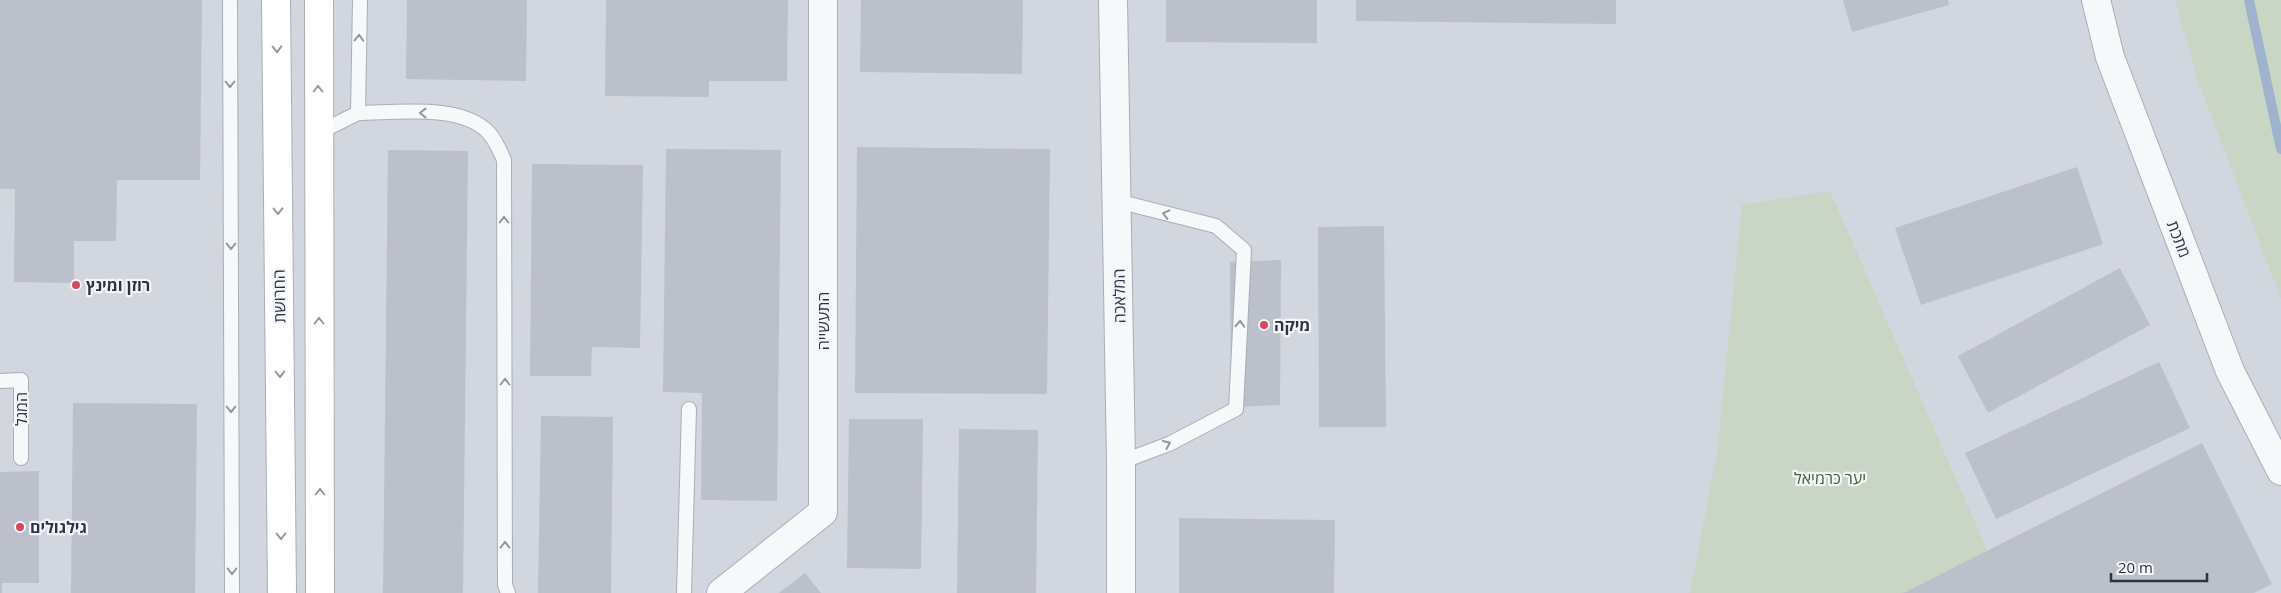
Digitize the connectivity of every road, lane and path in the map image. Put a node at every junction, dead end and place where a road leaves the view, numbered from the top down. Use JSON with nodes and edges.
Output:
{"nodes":[{"id":1,"x":230,"y":0,"type":"edge"},
{"id":2,"x":276,"y":0,"type":"edge"},
{"id":3,"x":319,"y":0,"type":"edge"},
{"id":4,"x":360,"y":0,"type":"edge"},
{"id":5,"x":823,"y":0,"type":"edge"},
{"id":6,"x":1113,"y":0,"type":"edge"},
{"id":7,"x":2096,"y":0,"type":"edge"},
{"id":8,"x":358,"y":113,"type":"junction"},
{"id":9,"x":318,"y":133,"type":"junction"},
{"id":10,"x":1117,"y":201,"type":"junction"},
{"id":11,"x":0,"y":381,"type":"edge"},
{"id":12,"x":689,"y":409,"type":"dead end"},
{"id":13,"x":21,"y":458,"type":"dead end"},
{"id":14,"x":1122,"y":462,"type":"junction"},
{"id":15,"x":2281,"y":471,"type":"edge"},
{"id":16,"x":232,"y":593,"type":"edge"},
{"id":17,"x":282,"y":593,"type":"edge"},
{"id":18,"x":320,"y":593,"type":"edge"},
{"id":19,"x":508,"y":593,"type":"edge"},
{"id":20,"x":684,"y":593,"type":"edge"},
{"id":21,"x":721,"y":593,"type":"edge"},
{"id":22,"x":1121,"y":593,"type":"edge"}],
"edges":[{"from":1,"to":16,"type":"lane","one_way":true},
{"from":2,"to":17,"type":"street","name":"החרושת","one_way":true},
{"from":9,"to":3,"type":"street","one_way":true},
{"from":8,"to":4,"type":"lane","one_way":true},
{"from":5,"to":21,"type":"street","name":"התעשייה"},
{"from":6,"to":10,"type":"street","name":"המלאכה"},
{"from":7,"to":15,"type":"street","name":"מתכת"},
{"from":8,"to":9,"type":"lane"},
{"from":19,"to":8,"type":"lane","one_way":true},
{"from":18,"to":9,"type":"street","one_way":true},
{"from":10,"to":14,"type":"street","name":"המלאכה"},
{"from":14,"to":10,"type":"lane","one_way":true},
{"from":11,"to":13,"type":"lane","name":"המגל"},
{"from":12,"to":20,"type":"lane"},
{"from":14,"to":22,"type":"street","name":"המלאכה"}]}
